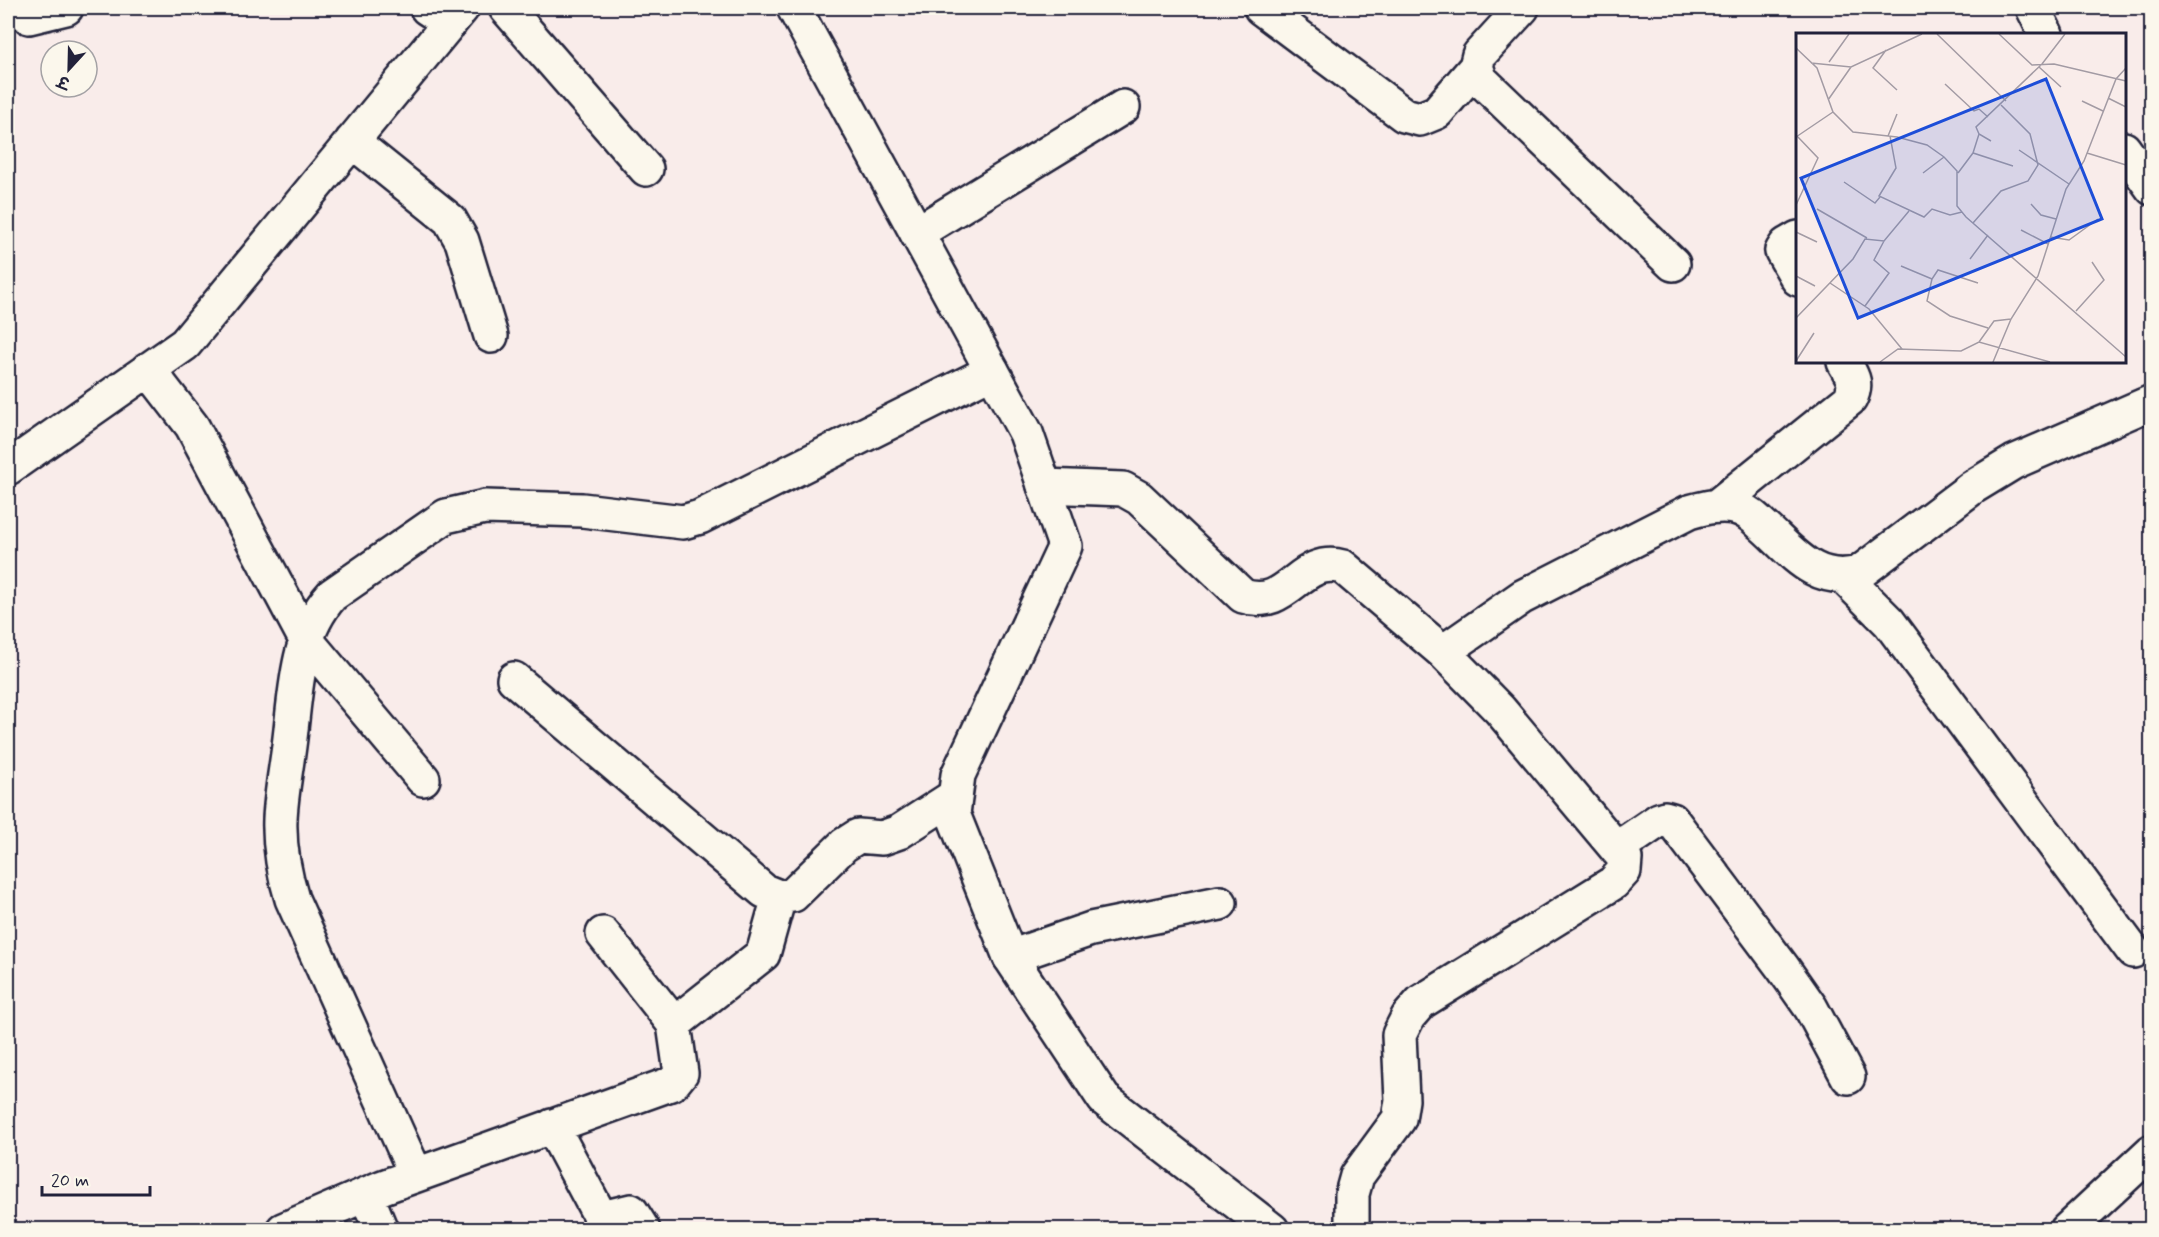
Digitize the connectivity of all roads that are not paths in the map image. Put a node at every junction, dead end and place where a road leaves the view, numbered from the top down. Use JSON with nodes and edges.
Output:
{"nodes":[{"id":1,"x":66,"y":8,"type":"edge"},
{"id":2,"x":506,"y":8,"type":"edge"},
{"id":3,"x":794,"y":8,"type":"edge"},
{"id":4,"x":1261,"y":8,"type":"edge"},
{"id":5,"x":1522,"y":8,"type":"edge"},
{"id":6,"x":2033,"y":8,"type":"edge"},
{"id":7,"x":446,"y":13,"type":"edge"},
{"id":8,"x":29,"y":17,"type":"dead end"},
{"id":9,"x":2046,"y":33,"type":"edge"},
{"id":10,"x":1476,"y":67,"type":"junction"},
{"id":11,"x":1123,"y":107,"type":"dead end"},
{"id":12,"x":352,"y":141,"type":"junction"},
{"id":13,"x":2126,"y":151,"type":"edge"},
{"id":14,"x":646,"y":169,"type":"dead end"},
{"id":15,"x":2151,"y":188,"type":"edge"},
{"id":16,"x":917,"y":233,"type":"junction"},
{"id":17,"x":1796,"y":239,"type":"edge"},
{"id":18,"x":1673,"y":264,"type":"dead end"},
{"id":19,"x":1796,"y":277,"type":"edge"},
{"id":20,"x":491,"y":336,"type":"dead end"},
{"id":21,"x":1845,"y":363,"type":"edge"},
{"id":22,"x":148,"y":369,"type":"junction"},
{"id":23,"x":992,"y":371,"type":"junction"},
{"id":24,"x":2151,"y":402,"type":"edge"},
{"id":25,"x":8,"y":468,"type":"edge"},
{"id":26,"x":1044,"y":486,"type":"junction"},
{"id":27,"x":1718,"y":505,"type":"junction"},
{"id":28,"x":1844,"y":578,"type":"junction"},
{"id":29,"x":306,"y":640,"type":"junction"},
{"id":30,"x":1443,"y":652,"type":"junction"},
{"id":31,"x":514,"y":679,"type":"dead end"},
{"id":32,"x":423,"y":779,"type":"dead end"},
{"id":33,"x":955,"y":796,"type":"junction"},
{"id":34,"x":1618,"y":848,"type":"junction"},
{"id":35,"x":779,"y":897,"type":"junction"},
{"id":36,"x":1220,"y":903,"type":"dead end"},
{"id":37,"x":603,"y":934,"type":"dead end"},
{"id":38,"x":2133,"y":951,"type":"dead end"},
{"id":39,"x":1010,"y":957,"type":"junction"},
{"id":40,"x":674,"y":1024,"type":"junction"},
{"id":41,"x":1848,"y":1077,"type":"dead end"},
{"id":42,"x":552,"y":1126,"type":"junction"},
{"id":43,"x":2151,"y":1151,"type":"edge"},
{"id":44,"x":416,"y":1175,"type":"junction"},
{"id":45,"x":366,"y":1194,"type":"junction"},
{"id":46,"x":283,"y":1230,"type":"edge"},
{"id":47,"x":381,"y":1230,"type":"edge"},
{"id":48,"x":643,"y":1230,"type":"edge"},
{"id":49,"x":1272,"y":1230,"type":"edge"},
{"id":50,"x":1353,"y":1230,"type":"edge"},
{"id":51,"x":2067,"y":1230,"type":"edge"}],
"edges":[{"from":1,"to":8,"type":"street"},
{"from":2,"to":14,"type":"street"},
{"from":3,"to":16,"type":"street"},
{"from":4,"to":10,"type":"street"},
{"from":5,"to":10,"type":"street"},
{"from":6,"to":9,"type":"street"},
{"from":7,"to":12,"type":"street"},
{"from":10,"to":18,"type":"street"},
{"from":11,"to":16,"type":"street"},
{"from":12,"to":20,"type":"street"},
{"from":12,"to":22,"type":"street"},
{"from":13,"to":15,"type":"street"},
{"from":16,"to":23,"type":"street"},
{"from":17,"to":19,"type":"street"},
{"from":21,"to":27,"type":"street"},
{"from":22,"to":25,"type":"street"},
{"from":22,"to":29,"type":"street"},
{"from":23,"to":26,"type":"street"},
{"from":23,"to":29,"type":"street"},
{"from":24,"to":28,"type":"street"},
{"from":26,"to":30,"type":"street"},
{"from":26,"to":33,"type":"street"},
{"from":27,"to":28,"type":"street"},
{"from":27,"to":30,"type":"street"},
{"from":28,"to":38,"type":"street"},
{"from":29,"to":32,"type":"street"},
{"from":29,"to":44,"type":"street"},
{"from":30,"to":34,"type":"street"},
{"from":31,"to":35,"type":"street"},
{"from":33,"to":35,"type":"street"},
{"from":33,"to":39,"type":"street"},
{"from":34,"to":41,"type":"street"},
{"from":34,"to":50,"type":"street"},
{"from":35,"to":40,"type":"street"},
{"from":36,"to":39,"type":"street"},
{"from":37,"to":40,"type":"street"},
{"from":39,"to":49,"type":"street"},
{"from":40,"to":42,"type":"street"},
{"from":42,"to":44,"type":"street"},
{"from":42,"to":48,"type":"street"},
{"from":43,"to":51,"type":"street"},
{"from":44,"to":45,"type":"street"},
{"from":45,"to":46,"type":"street"},
{"from":45,"to":47,"type":"street"}]}
